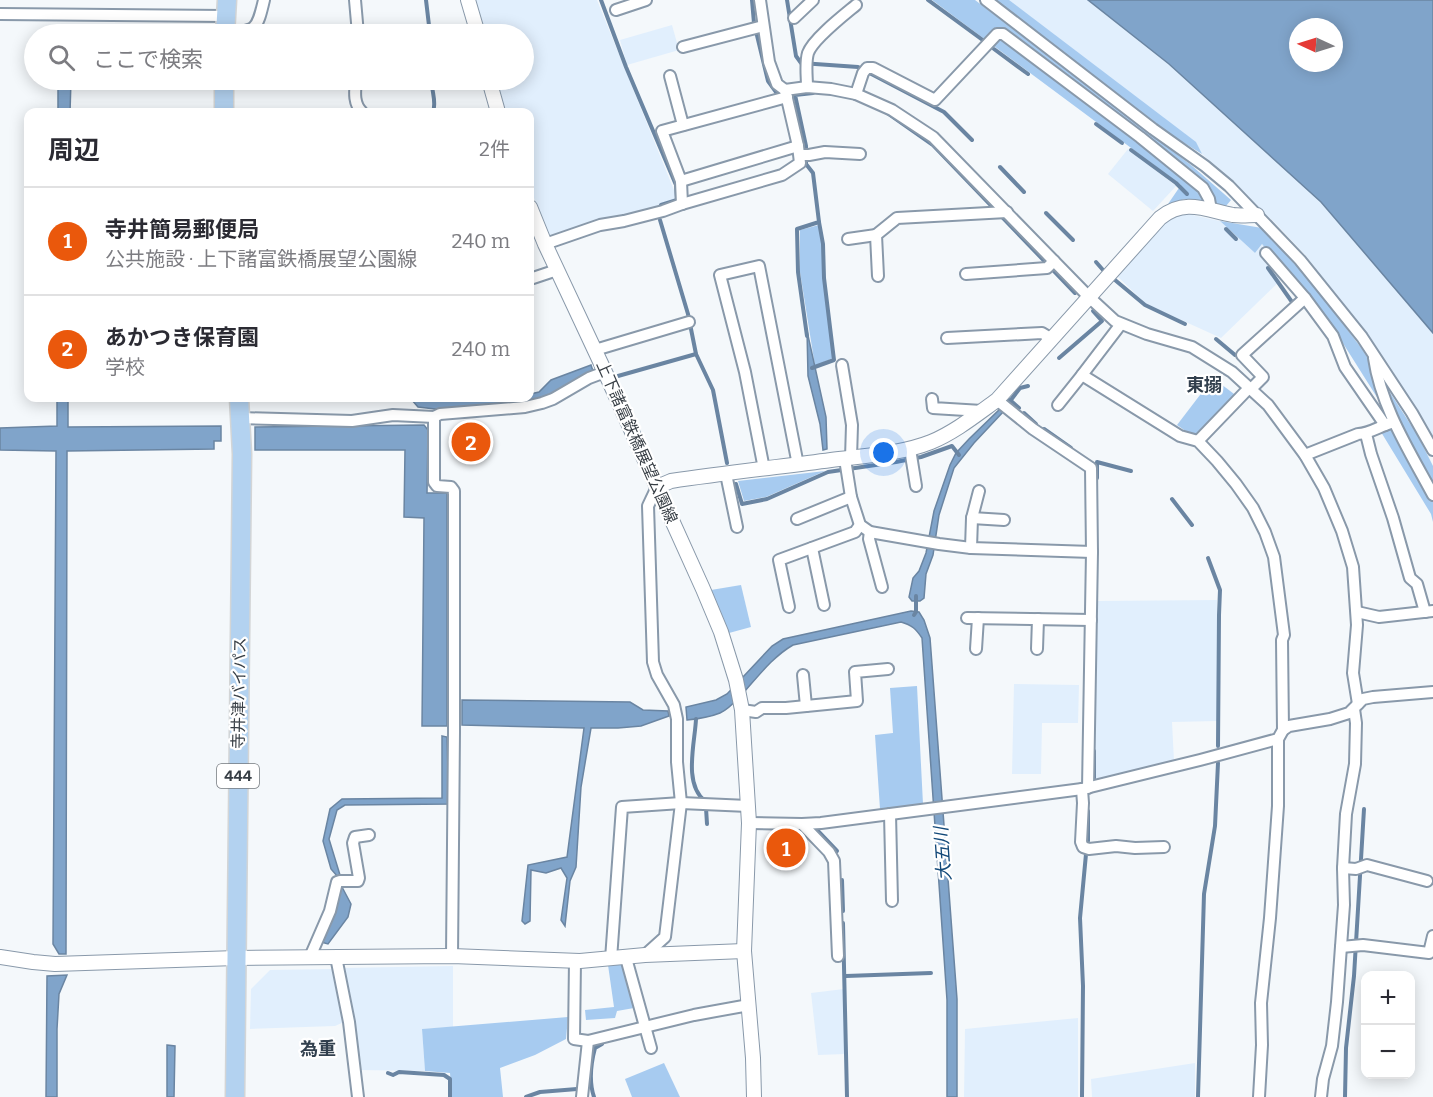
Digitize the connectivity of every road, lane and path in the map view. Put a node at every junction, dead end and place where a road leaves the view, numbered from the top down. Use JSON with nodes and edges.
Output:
{"nodes":[{"id":1,"x":264,"y":0,"type":"edge"},
{"id":2,"x":355,"y":0,"type":"edge"},
{"id":3,"x":468,"y":0,"type":"edge"},
{"id":4,"x":646,"y":0,"type":"edge"},
{"id":5,"x":760,"y":0,"type":"edge"},
{"id":6,"x":813,"y":0,"type":"edge"},
{"id":7,"x":986,"y":0,"type":"edge"},
{"id":8,"x":856,"y":5,"type":"dead end"},
{"id":9,"x":616,"y":10,"type":"dead end"},
{"id":10,"x":0,"y":14,"type":"edge"},
{"id":11,"x":794,"y":18,"type":"dead end"},
{"id":12,"x":225,"y":21,"type":"edge"},
{"id":13,"x":256,"y":24,"type":"edge"},
{"id":14,"x":357,"y":24,"type":"edge"},
{"id":15,"x":475,"y":24,"type":"edge"},
{"id":16,"x":757,"y":28,"type":"junction"},
{"id":17,"x":683,"y":47,"type":"dead end"},
{"id":18,"x":670,"y":76,"type":"dead end"},
{"id":19,"x":807,"y":87,"type":"junction"},
{"id":20,"x":224,"y":90,"type":"edge"},
{"id":21,"x":355,"y":90,"type":"edge"},
{"id":22,"x":492,"y":90,"type":"edge"},
{"id":23,"x":786,"y":94,"type":"junction"},
{"id":24,"x":856,"y":94,"type":"junction"},
{"id":25,"x":224,"y":108,"type":"edge"},
{"id":26,"x":358,"y":108,"type":"edge"},
{"id":27,"x":497,"y":108,"type":"edge"},
{"id":28,"x":683,"y":125,"type":"junction"},
{"id":29,"x":802,"y":152,"type":"junction"},
{"id":30,"x":860,"y":154,"type":"dead end"},
{"id":31,"x":681,"y":181,"type":"junction"},
{"id":32,"x":682,"y":204,"type":"junction"},
{"id":33,"x":1211,"y":210,"type":"junction"},
{"id":34,"x":1001,"y":213,"type":"junction"},
{"id":35,"x":1257,"y":215,"type":"junction"},
{"id":36,"x":534,"y":217,"type":"edge"},
{"id":37,"x":876,"y":235,"type":"junction"},
{"id":38,"x":848,"y":239,"type":"dead end"},
{"id":39,"x":545,"y":244,"type":"junction"},
{"id":40,"x":1266,"y":253,"type":"dead end"},
{"id":41,"x":1051,"y":265,"type":"junction"},
{"id":42,"x":557,"y":270,"type":"junction"},
{"id":43,"x":966,"y":274,"type":"dead end"},
{"id":44,"x":878,"y":276,"type":"dead end"},
{"id":45,"x":534,"y":278,"type":"edge"},
{"id":46,"x":1089,"y":297,"type":"junction"},
{"id":47,"x":1305,"y":298,"type":"junction"},
{"id":48,"x":689,"y":322,"type":"dead end"},
{"id":49,"x":1121,"y":324,"type":"junction"},
{"id":50,"x":947,"y":338,"type":"dead end"},
{"id":51,"x":1052,"y":339,"type":"junction"},
{"id":52,"x":595,"y":350,"type":"junction"},
{"id":53,"x":1374,"y":355,"type":"junction"},
{"id":54,"x":842,"y":365,"type":"dead end"},
{"id":55,"x":605,"y":372,"type":"junction"},
{"id":56,"x":1082,"y":375,"type":"junction"},
{"id":57,"x":1250,"y":388,"type":"junction"},
{"id":58,"x":932,"y":399,"type":"dead end"},
{"id":59,"x":239,"y":402,"type":"edge"},
{"id":60,"x":1003,"y":405,"type":"junction"},
{"id":61,"x":1058,"y":405,"type":"dead end"},
{"id":62,"x":982,"y":411,"type":"junction"},
{"id":63,"x":434,"y":417,"type":"junction"},
{"id":64,"x":240,"y":418,"type":"junction"},
{"id":65,"x":1390,"y":423,"type":"junction"},
{"id":66,"x":1366,"y":434,"type":"junction"},
{"id":67,"x":1197,"y":441,"type":"junction"},
{"id":68,"x":1433,"y":450,"type":"edge"},
{"id":69,"x":1305,"y":455,"type":"junction"},
{"id":70,"x":911,"y":456,"type":"junction"},
{"id":71,"x":848,"y":464,"type":"junction"},
{"id":72,"x":798,"y":465,"type":"junction"},
{"id":73,"x":764,"y":469,"type":"junction"},
{"id":74,"x":726,"y":474,"type":"junction"},
{"id":75,"x":916,"y":486,"type":"dead end"},
{"id":76,"x":657,"y":487,"type":"junction"},
{"id":77,"x":979,"y":490,"type":"dead end"},
{"id":78,"x":1433,"y":495,"type":"edge"},
{"id":79,"x":851,"y":497,"type":"junction"},
{"id":80,"x":972,"y":518,"type":"junction"},
{"id":81,"x":797,"y":519,"type":"dead end"},
{"id":82,"x":1004,"y":520,"type":"dead end"},
{"id":83,"x":737,"y":527,"type":"dead end"},
{"id":84,"x":865,"y":528,"type":"junction"},
{"id":85,"x":812,"y":548,"type":"junction"},
{"id":86,"x":971,"y":548,"type":"junction"},
{"id":87,"x":1092,"y":552,"type":"junction"},
{"id":88,"x":882,"y":587,"type":"dead end"},
{"id":89,"x":824,"y":605,"type":"dead end"},
{"id":90,"x":789,"y":608,"type":"dead end"},
{"id":91,"x":1429,"y":611,"type":"edge"},
{"id":92,"x":1357,"y":612,"type":"junction"},
{"id":93,"x":1038,"y":619,"type":"junction"},
{"id":94,"x":1091,"y":620,"type":"junction"},
{"id":95,"x":976,"y":649,"type":"dead end"},
{"id":96,"x":1037,"y":650,"type":"dead end"},
{"id":97,"x":888,"y":669,"type":"dead end"},
{"id":98,"x":803,"y":675,"type":"dead end"},
{"id":99,"x":1433,"y":693,"type":"edge"},
{"id":100,"x":741,"y":705,"type":"junction"},
{"id":101,"x":806,"y":706,"type":"junction"},
{"id":102,"x":1356,"y":706,"type":"junction"},
{"id":103,"x":1280,"y":734,"type":"junction"},
{"id":104,"x":1085,"y":788,"type":"junction"},
{"id":105,"x":681,"y":803,"type":"junction"},
{"id":106,"x":748,"y":806,"type":"junction"},
{"id":107,"x":890,"y":814,"type":"junction"},
{"id":108,"x":749,"y":823,"type":"junction"},
{"id":109,"x":802,"y":824,"type":"junction"},
{"id":110,"x":369,"y":835,"type":"dead end"},
{"id":111,"x":1164,"y":847,"type":"dead end"},
{"id":112,"x":1343,"y":868,"type":"junction"},
{"id":113,"x":1427,"y":881,"type":"dead end"},
{"id":114,"x":892,"y":902,"type":"dead end"},
{"id":115,"x":1433,"y":936,"type":"edge"},
{"id":116,"x":1350,"y":946,"type":"junction"},
{"id":117,"x":744,"y":951,"type":"junction"},
{"id":118,"x":645,"y":955,"type":"junction"},
{"id":119,"x":452,"y":956,"type":"junction"},
{"id":120,"x":838,"y":956,"type":"dead end"},
{"id":121,"x":0,"y":957,"type":"edge"},
{"id":122,"x":310,"y":957,"type":"junction"},
{"id":123,"x":336,"y":957,"type":"junction"},
{"id":124,"x":236,"y":958,"type":"junction"},
{"id":125,"x":626,"y":958,"type":"junction"},
{"id":126,"x":611,"y":959,"type":"junction"},
{"id":127,"x":575,"y":961,"type":"junction"},
{"id":128,"x":749,"y":1005,"type":"junction"},
{"id":129,"x":644,"y":1028,"type":"junction"},
{"id":130,"x":588,"y":1041,"type":"junction"},
{"id":131,"x":651,"y":1048,"type":"dead end"},
{"id":132,"x":235,"y":1097,"type":"edge"},
{"id":133,"x":358,"y":1097,"type":"edge"},
{"id":134,"x":582,"y":1097,"type":"edge"},
{"id":135,"x":753,"y":1097,"type":"edge"},
{"id":136,"x":1259,"y":1097,"type":"edge"},
{"id":137,"x":1321,"y":1097,"type":"edge"}],
"edges":[{"from":1,"to":13,"type":"street"},
{"from":2,"to":14,"type":"street"},
{"from":3,"to":15,"type":"street"},
{"from":4,"to":9,"type":"street"},
{"from":5,"to":16,"type":"street"},
{"from":6,"to":11,"type":"street"},
{"from":7,"to":35,"type":"street"},
{"from":8,"to":19,"type":"street"},
{"from":10,"to":12,"type":"street"},
{"from":16,"to":17,"type":"street"},
{"from":16,"to":23,"type":"street"},
{"from":18,"to":28,"type":"street"},
{"from":19,"to":23,"type":"street"},
{"from":19,"to":24,"type":"street"},
{"from":20,"to":25,"type":"highway"},
{"from":21,"to":26,"type":"street"},
{"from":22,"to":27,"type":"street"},
{"from":23,"to":28,"type":"street"},
{"from":23,"to":29,"type":"street"},
{"from":24,"to":33,"type":"street"},
{"from":24,"to":34,"type":"street"},
{"from":28,"to":31,"type":"street"},
{"from":29,"to":30,"type":"street"},
{"from":29,"to":31,"type":"street"},
{"from":29,"to":32,"type":"street"},
{"from":31,"to":32,"type":"street"},
{"from":32,"to":39,"type":"street"},
{"from":33,"to":35,"type":"street"},
{"from":33,"to":46,"type":"street"},
{"from":34,"to":37,"type":"street"},
{"from":34,"to":41,"type":"street"},
{"from":35,"to":53,"type":"street"},
{"from":36,"to":39,"type":"street","name":"上下諸富鉄橋展望公園線"},
{"from":37,"to":38,"type":"street"},
{"from":37,"to":44,"type":"street"},
{"from":39,"to":42,"type":"street","name":"上下諸富鉄橋展望公園線"},
{"from":40,"to":47,"type":"street"},
{"from":41,"to":43,"type":"street"},
{"from":41,"to":46,"type":"street"},
{"from":42,"to":45,"type":"street"},
{"from":42,"to":52,"type":"street","name":"上下諸富鉄橋展望公園線"},
{"from":46,"to":49,"type":"street"},
{"from":46,"to":51,"type":"street"},
{"from":47,"to":57,"type":"street"},
{"from":47,"to":65,"type":"street"},
{"from":48,"to":52,"type":"street"},
{"from":49,"to":56,"type":"street"},
{"from":49,"to":57,"type":"street"},
{"from":50,"to":51,"type":"street"},
{"from":51,"to":60,"type":"street"},
{"from":52,"to":55,"type":"street","name":"上下諸富鉄橋展望公園線"},
{"from":53,"to":65,"type":"street"},
{"from":53,"to":68,"type":"street"},
{"from":54,"to":71,"type":"street"},
{"from":55,"to":63,"type":"street"},
{"from":55,"to":76,"type":"street","name":"上下諸富鉄橋展望公園線"},
{"from":56,"to":61,"type":"street"},
{"from":56,"to":67,"type":"street"},
{"from":57,"to":67,"type":"street"},
{"from":57,"to":69,"type":"street"},
{"from":58,"to":62,"type":"street"},
{"from":59,"to":64,"type":"highway","name":"寺井津バイパス","number":"444"},
{"from":60,"to":62,"type":"street"},
{"from":60,"to":87,"type":"street"},
{"from":62,"to":70,"type":"street"},
{"from":63,"to":64,"type":"street"},
{"from":63,"to":119,"type":"street"},
{"from":64,"to":124,"type":"highway","name":"寺井津バイパス","number":"444"},
{"from":65,"to":66,"type":"street"},
{"from":65,"to":78,"type":"street"},
{"from":66,"to":69,"type":"street"},
{"from":66,"to":91,"type":"street"},
{"from":67,"to":103,"type":"street"},
{"from":69,"to":92,"type":"street"},
{"from":70,"to":71,"type":"street"},
{"from":70,"to":75,"type":"street"},
{"from":71,"to":72,"type":"street"},
{"from":71,"to":79,"type":"street"},
{"from":72,"to":73,"type":"street"},
{"from":72,"to":73,"type":"street"},
{"from":73,"to":74,"type":"street"},
{"from":74,"to":76,"type":"street"},
{"from":74,"to":83,"type":"street"},
{"from":76,"to":100,"type":"street","name":"上下諸富鉄橋展望公園線"},
{"from":76,"to":105,"type":"street"},
{"from":77,"to":80,"type":"street"},
{"from":79,"to":81,"type":"street"},
{"from":79,"to":84,"type":"street"},
{"from":80,"to":82,"type":"street"},
{"from":80,"to":86,"type":"street"},
{"from":84,"to":85,"type":"street"},
{"from":84,"to":86,"type":"street"},
{"from":84,"to":88,"type":"street"},
{"from":85,"to":89,"type":"street"},
{"from":85,"to":90,"type":"street"},
{"from":86,"to":87,"type":"street"},
{"from":87,"to":94,"type":"street"},
{"from":91,"to":92,"type":"street"},
{"from":92,"to":102,"type":"street"},
{"from":93,"to":94,"type":"street"},
{"from":93,"to":95,"type":"street"},
{"from":93,"to":96,"type":"street"},
{"from":94,"to":104,"type":"street"},
{"from":97,"to":101,"type":"street"},
{"from":98,"to":101,"type":"street"},
{"from":99,"to":102,"type":"street"},
{"from":100,"to":101,"type":"street"},
{"from":100,"to":106,"type":"street"},
{"from":102,"to":103,"type":"street"},
{"from":102,"to":112,"type":"street"},
{"from":103,"to":104,"type":"street"},
{"from":103,"to":136,"type":"street"},
{"from":104,"to":107,"type":"street"},
{"from":104,"to":111,"type":"street"},
{"from":105,"to":106,"type":"street"},
{"from":105,"to":118,"type":"street"},
{"from":105,"to":126,"type":"street"},
{"from":106,"to":108,"type":"street"},
{"from":107,"to":109,"type":"street"},
{"from":107,"to":114,"type":"street"},
{"from":108,"to":109,"type":"street"},
{"from":108,"to":117,"type":"street"},
{"from":109,"to":120,"type":"street"},
{"from":110,"to":122,"type":"street"},
{"from":112,"to":113,"type":"street"},
{"from":112,"to":116,"type":"street"},
{"from":115,"to":116,"type":"street"},
{"from":116,"to":137,"type":"street"},
{"from":117,"to":118,"type":"street"},
{"from":117,"to":128,"type":"street"},
{"from":118,"to":125,"type":"street"},
{"from":119,"to":123,"type":"street"},
{"from":119,"to":127,"type":"street"},
{"from":121,"to":124,"type":"street"},
{"from":122,"to":123,"type":"street"},
{"from":122,"to":124,"type":"street"},
{"from":123,"to":133,"type":"street"},
{"from":124,"to":132,"type":"highway","name":"寺井津バイパス","number":"444"},
{"from":125,"to":126,"type":"street"},
{"from":125,"to":129,"type":"street"},
{"from":126,"to":127,"type":"street"},
{"from":127,"to":130,"type":"street"},
{"from":128,"to":129,"type":"street"},
{"from":128,"to":135,"type":"street"},
{"from":129,"to":130,"type":"street"},
{"from":129,"to":131,"type":"street"},
{"from":130,"to":134,"type":"street"}]}
